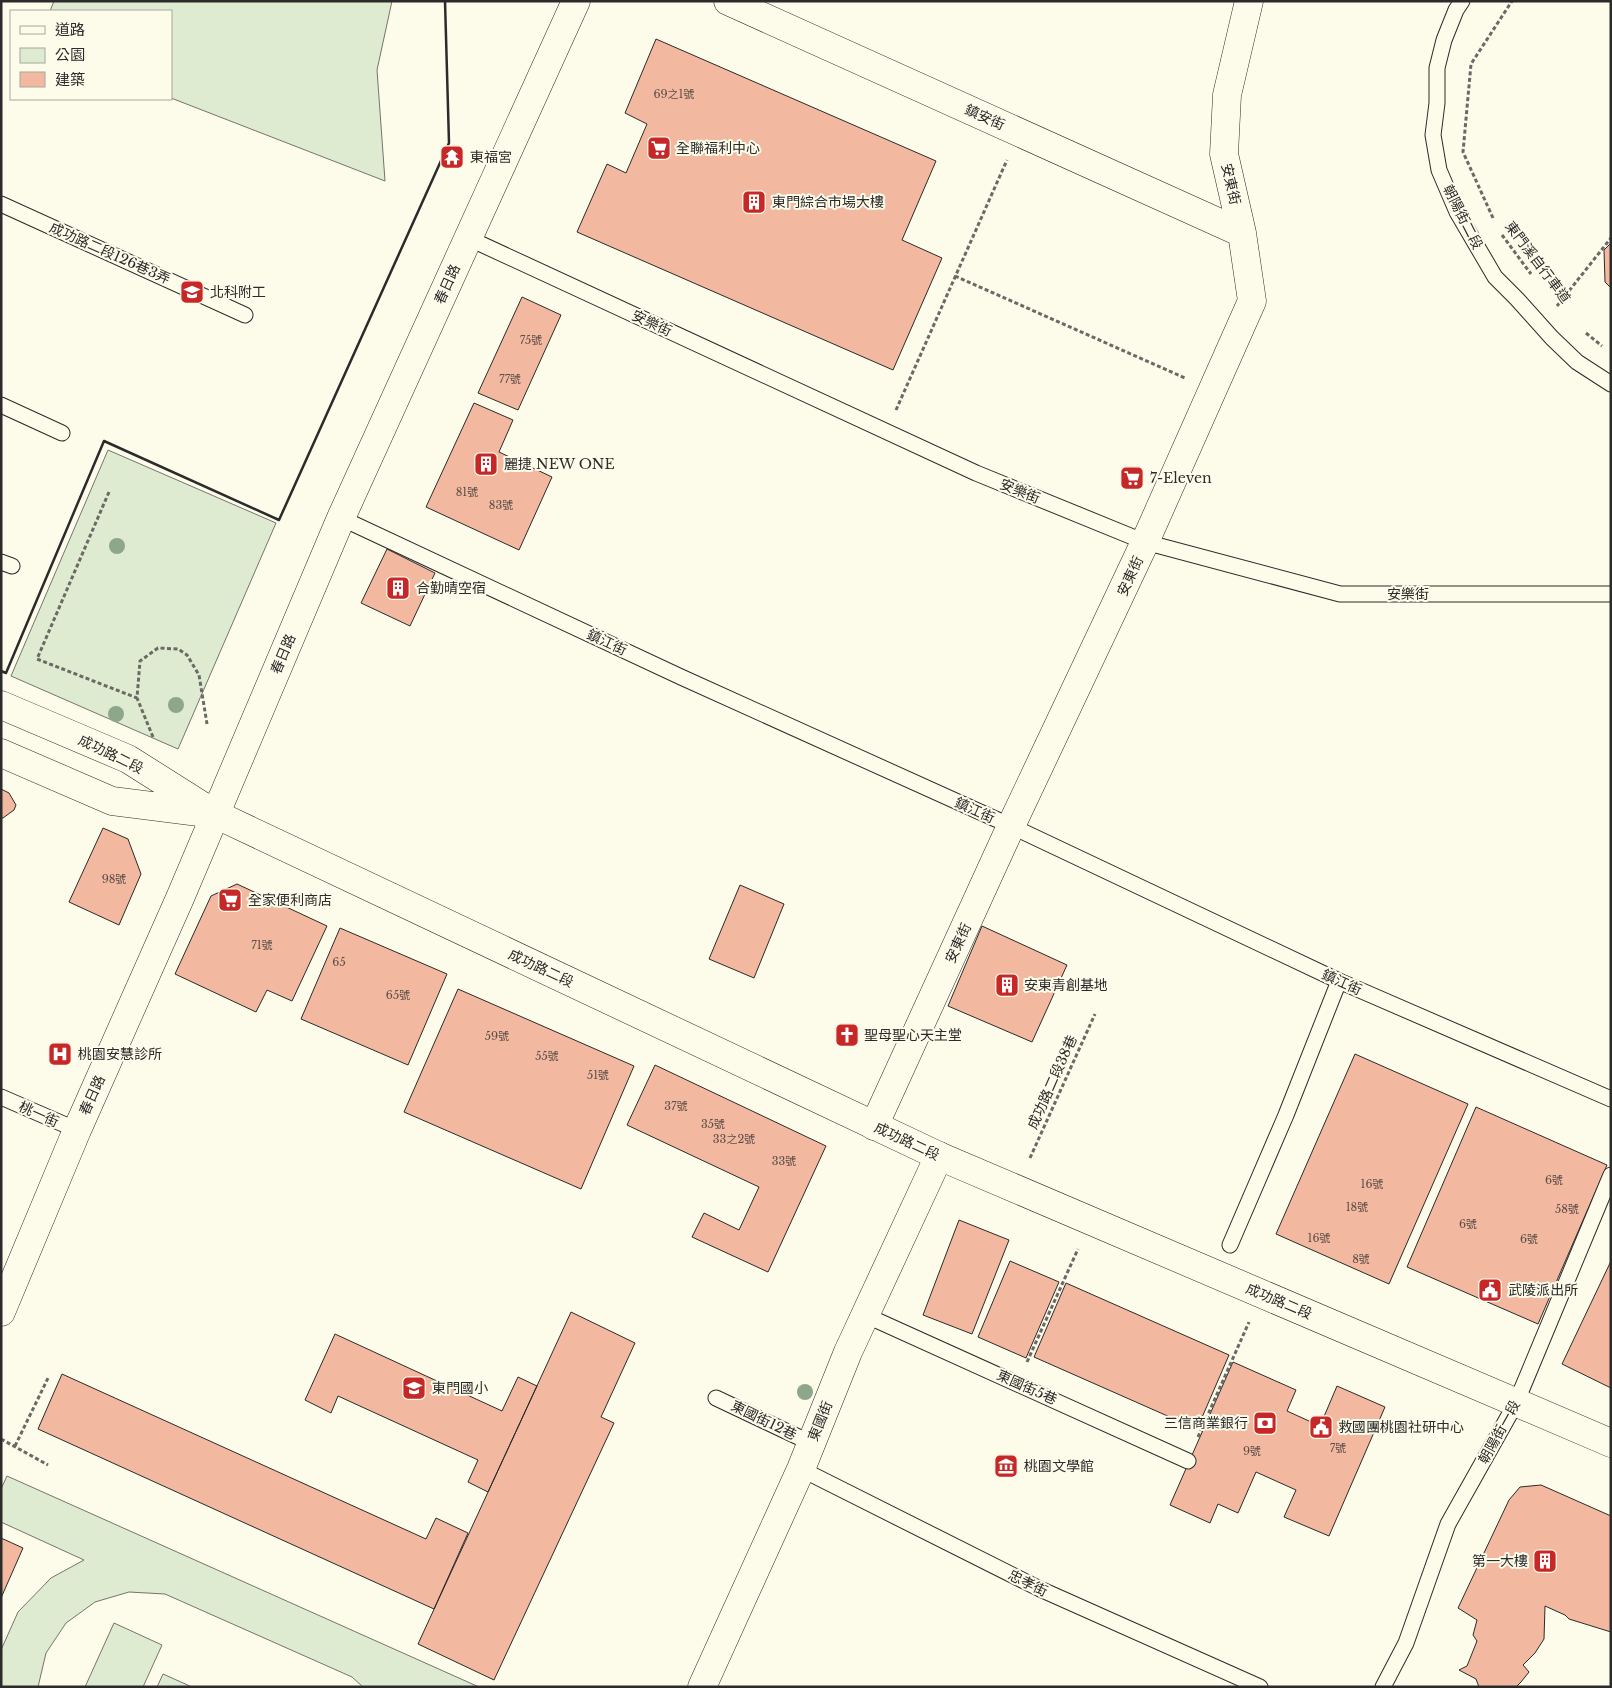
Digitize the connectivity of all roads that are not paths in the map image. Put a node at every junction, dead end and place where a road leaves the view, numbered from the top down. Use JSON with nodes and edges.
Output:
{"nodes":[{"id":1,"x":576,"y":1,"type":"edge"},
{"id":2,"x":728,"y":1,"type":"edge"},
{"id":3,"x":1249,"y":1,"type":"edge"},
{"id":4,"x":1462,"y":1,"type":"edge"},
{"id":5,"x":1,"y":204,"type":"edge"},
{"id":6,"x":1242,"y":233,"type":"junction"},
{"id":7,"x":468,"y":238,"type":"junction"},
{"id":8,"x":245,"y":314,"type":"dead end"},
{"id":9,"x":1611,"y":384,"type":"edge"},
{"id":10,"x":1,"y":406,"type":"edge"},
{"id":11,"x":62,"y":433,"type":"dead end"},
{"id":12,"x":341,"y":518,"type":"junction"},
{"id":13,"x":1146,"y":542,"type":"junction"},
{"id":14,"x":1611,"y":594,"type":"edge"},
{"id":15,"x":1,"y":705,"type":"edge"},
{"id":16,"x":1,"y":753,"type":"edge"},
{"id":17,"x":215,"y":814,"type":"junction"},
{"id":18,"x":1011,"y":826,"type":"junction"},
{"id":19,"x":1340,"y":981,"type":"junction"},
{"id":20,"x":1,"y":1097,"type":"edge"},
{"id":21,"x":1611,"y":1099,"type":"edge"},
{"id":22,"x":874,"y":1126,"type":"junction"},
{"id":23,"x":76,"y":1130,"type":"junction"},
{"id":24,"x":940,"y":1156,"type":"junction"},
{"id":25,"x":1611,"y":1175,"type":"edge"},
{"id":26,"x":1230,"y":1245,"type":"dead end"},
{"id":27,"x":1,"y":1312,"type":"edge"},
{"id":28,"x":865,"y":1314,"type":"junction"},
{"id":29,"x":716,"y":1398,"type":"dead end"},
{"id":30,"x":1516,"y":1403,"type":"junction"},
{"id":31,"x":811,"y":1443,"type":"junction"},
{"id":32,"x":1611,"y":1443,"type":"edge"},
{"id":33,"x":1188,"y":1461,"type":"road end"},
{"id":34,"x":801,"y":1469,"type":"junction"},
{"id":35,"x":702,"y":1687,"type":"edge"},
{"id":36,"x":1260,"y":1687,"type":"edge"},
{"id":37,"x":1384,"y":1687,"type":"edge"}],
"edges":[{"from":1,"to":7,"type":"street","name":"春日路"},
{"from":2,"to":6,"type":"street","name":"鎮安街"},
{"from":3,"to":6,"type":"street","name":"安東街"},
{"from":4,"to":9,"type":"lane","name":"朝陽街二段"},
{"from":5,"to":8,"type":"lane","name":"成功路二段126巷3弄"},
{"from":6,"to":13,"type":"street","name":"安東街"},
{"from":7,"to":12,"type":"street","name":"春日路"},
{"from":7,"to":13,"type":"lane","name":"安樂街"},
{"from":10,"to":11,"type":"lane"},
{"from":12,"to":17,"type":"street","name":"春日路"},
{"from":12,"to":18,"type":"lane","name":"鎮江街"},
{"from":13,"to":14,"type":"lane","name":"安樂街"},
{"from":13,"to":18,"type":"street","name":"安東街"},
{"from":15,"to":17,"type":"street","name":"成功路二段"},
{"from":16,"to":17,"type":"street","name":"成功路二段"},
{"from":17,"to":22,"type":"street","name":"成功路二段"},
{"from":17,"to":23,"type":"street","name":"春日路"},
{"from":18,"to":19,"type":"lane","name":"鎮江街"},
{"from":18,"to":22,"type":"street","name":"安東街"},
{"from":19,"to":21,"type":"lane","name":"鎮江街"},
{"from":19,"to":26,"type":"lane"},
{"from":20,"to":23,"type":"lane","name":"桃一街"},
{"from":22,"to":24,"type":"street","name":"成功路二段"},
{"from":23,"to":27,"type":"street","name":"春日路"},
{"from":24,"to":28,"type":"street","name":"東國街"},
{"from":24,"to":30,"type":"street","name":"成功路二段"},
{"from":25,"to":30,"type":"lane","name":"朝陽街一段"},
{"from":28,"to":31,"type":"street","name":"東國街"},
{"from":28,"to":33,"type":"lane","name":"東國街5巷"},
{"from":29,"to":31,"type":"lane","name":"東國街12巷"},
{"from":30,"to":32,"type":"street","name":"成功路二段"},
{"from":30,"to":37,"type":"lane","name":"朝陽街一段"},
{"from":31,"to":34,"type":"street","name":"東國街"},
{"from":34,"to":35,"type":"street","name":"東國街"},
{"from":34,"to":36,"type":"lane","name":"忠孝街"}]}
